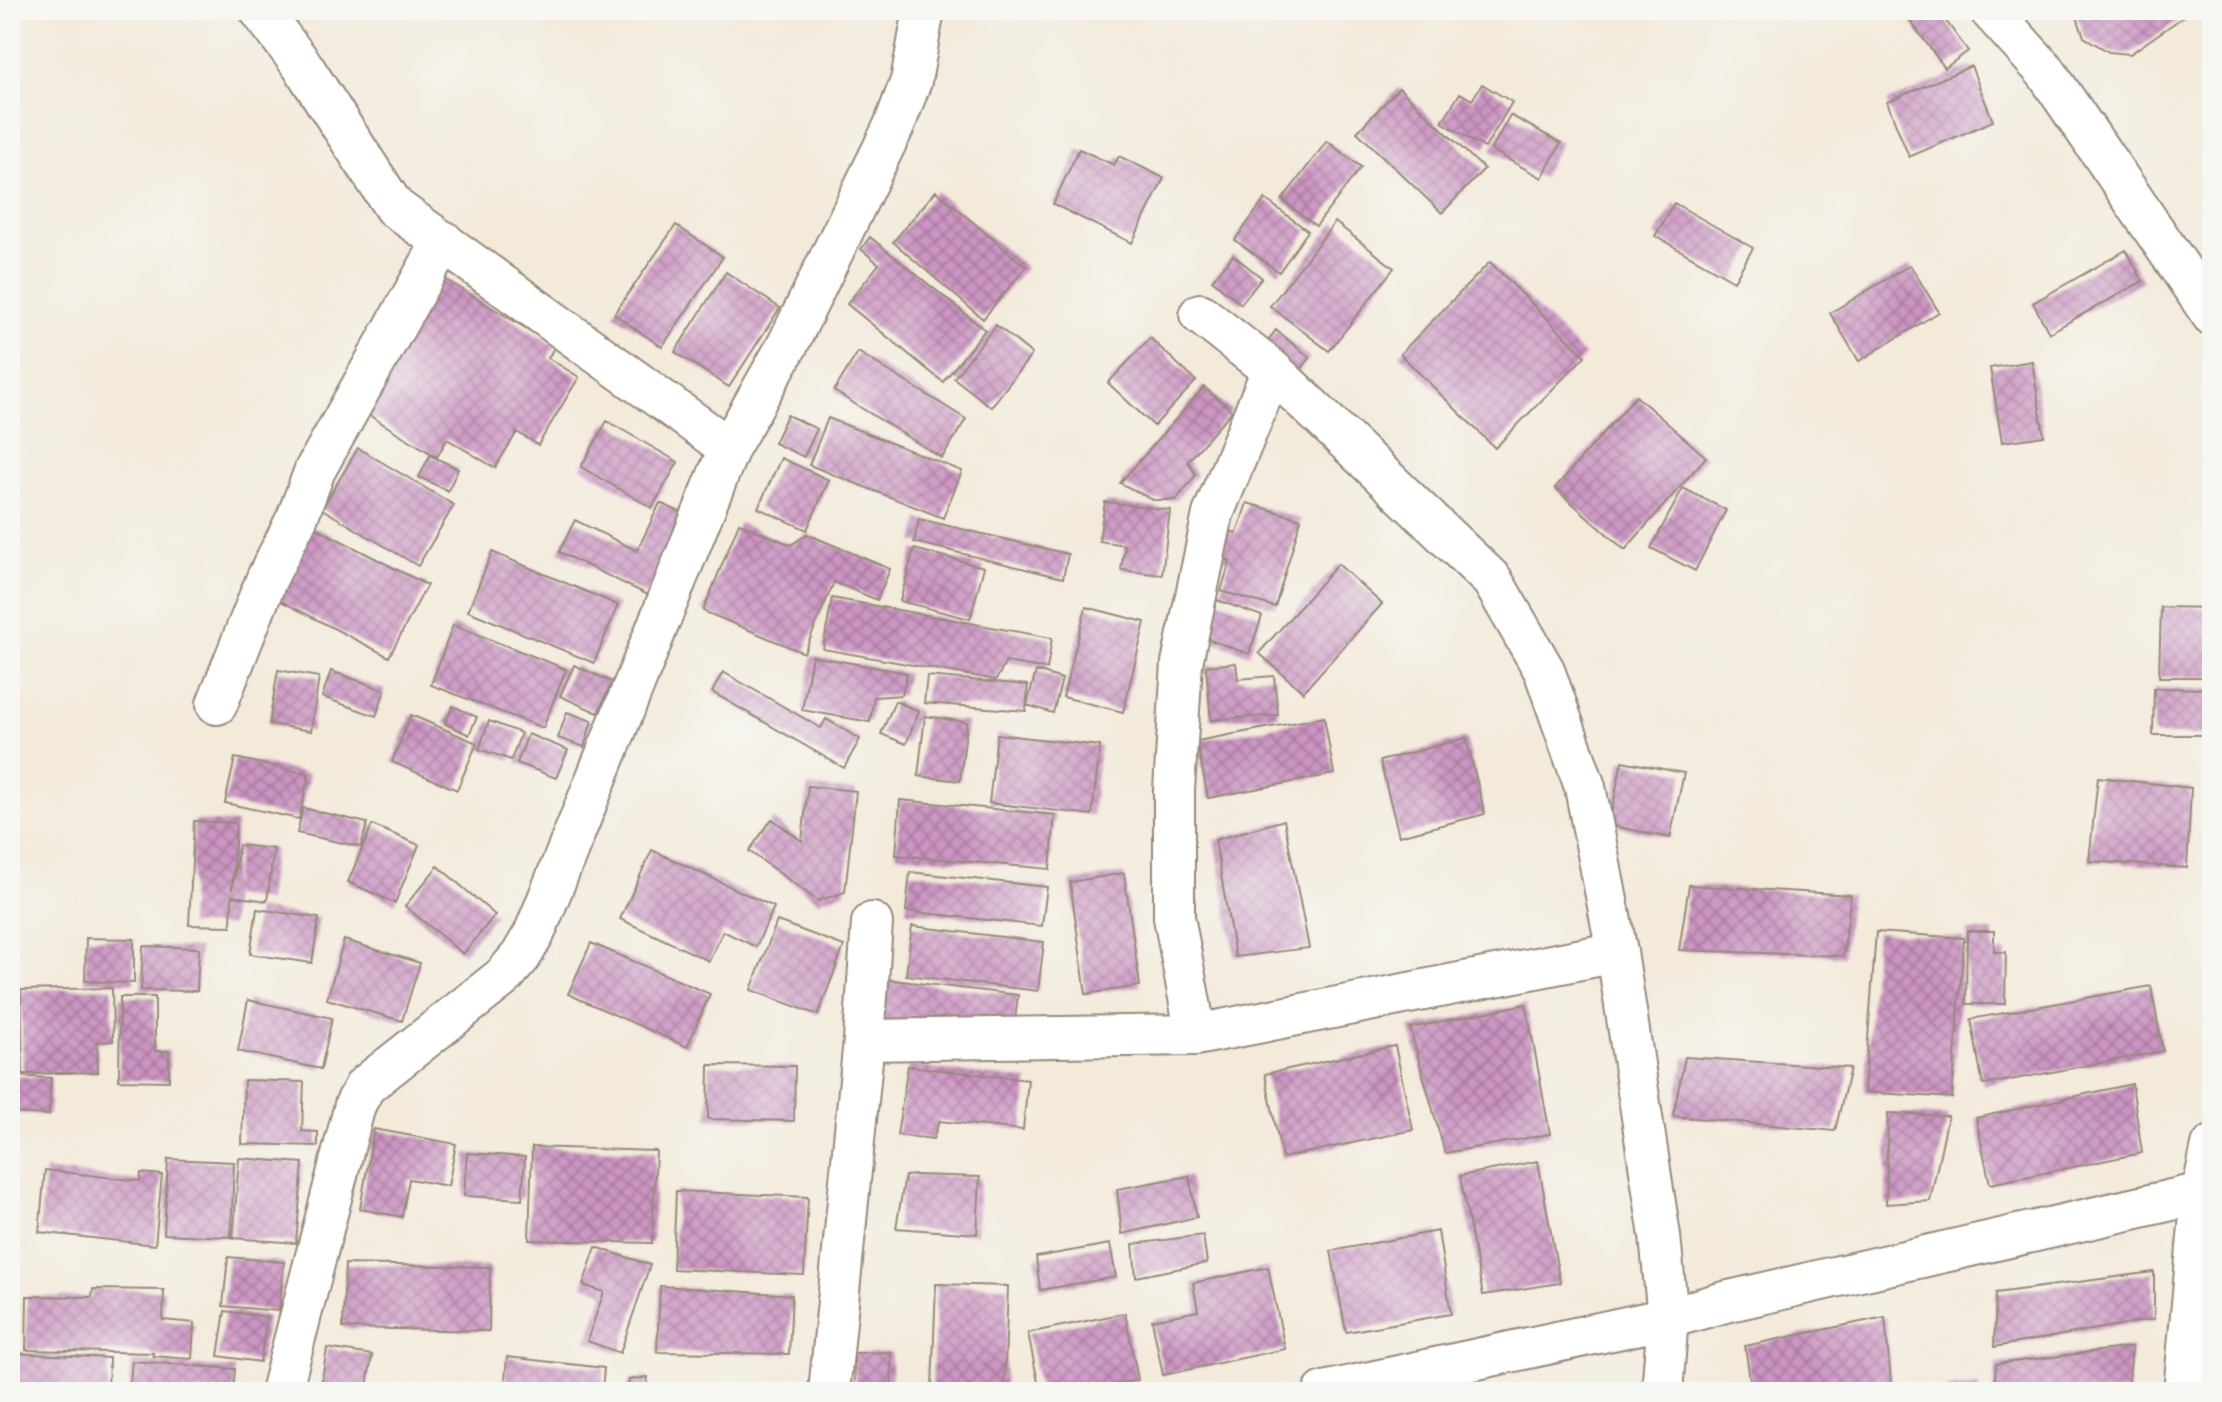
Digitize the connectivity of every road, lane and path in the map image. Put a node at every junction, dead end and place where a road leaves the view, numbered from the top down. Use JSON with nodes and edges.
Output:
{"nodes":[{"id":1,"x":260,"y":10,"type":"edge"},
{"id":2,"x":924,"y":10,"type":"edge"},
{"id":3,"x":1990,"y":10,"type":"edge"},
{"id":4,"x":443,"y":241,"type":"junction"},
{"id":5,"x":1200,"y":314,"type":"dead end"},
{"id":6,"x":2212,"y":315,"type":"edge"},
{"id":7,"x":1272,"y":370,"type":"junction"},
{"id":8,"x":729,"y":448,"type":"junction"},
{"id":9,"x":217,"y":704,"type":"dead end"},
{"id":10,"x":872,"y":923,"type":"dead end"},
{"id":11,"x":1617,"y":952,"type":"junction"},
{"id":12,"x":1196,"y":1035,"type":"junction"},
{"id":13,"x":864,"y":1040,"type":"junction"},
{"id":14,"x":2212,"y":1146,"type":"edge"},
{"id":15,"x":2202,"y":1193,"type":"junction"},
{"id":16,"x":1668,"y":1318,"type":"junction"},
{"id":17,"x":281,"y":1392,"type":"edge"},
{"id":18,"x":829,"y":1392,"type":"edge"},
{"id":19,"x":1324,"y":1392,"type":"edge"},
{"id":20,"x":1662,"y":1392,"type":"edge"},
{"id":21,"x":2184,"y":1392,"type":"edge"}],
"edges":[{"from":1,"to":4,"type":"street"},
{"from":2,"to":8,"type":"street"},
{"from":3,"to":6,"type":"street"},
{"from":4,"to":8,"type":"street"},
{"from":4,"to":9,"type":"street"},
{"from":5,"to":7,"type":"street"},
{"from":7,"to":11,"type":"street"},
{"from":7,"to":12,"type":"street"},
{"from":8,"to":17,"type":"street"},
{"from":10,"to":13,"type":"street"},
{"from":11,"to":12,"type":"street"},
{"from":11,"to":16,"type":"street"},
{"from":12,"to":13,"type":"street"},
{"from":13,"to":18,"type":"street"},
{"from":14,"to":15,"type":"street"},
{"from":15,"to":16,"type":"street"},
{"from":15,"to":21,"type":"street"},
{"from":16,"to":19,"type":"street"},
{"from":16,"to":20,"type":"street"}]}
